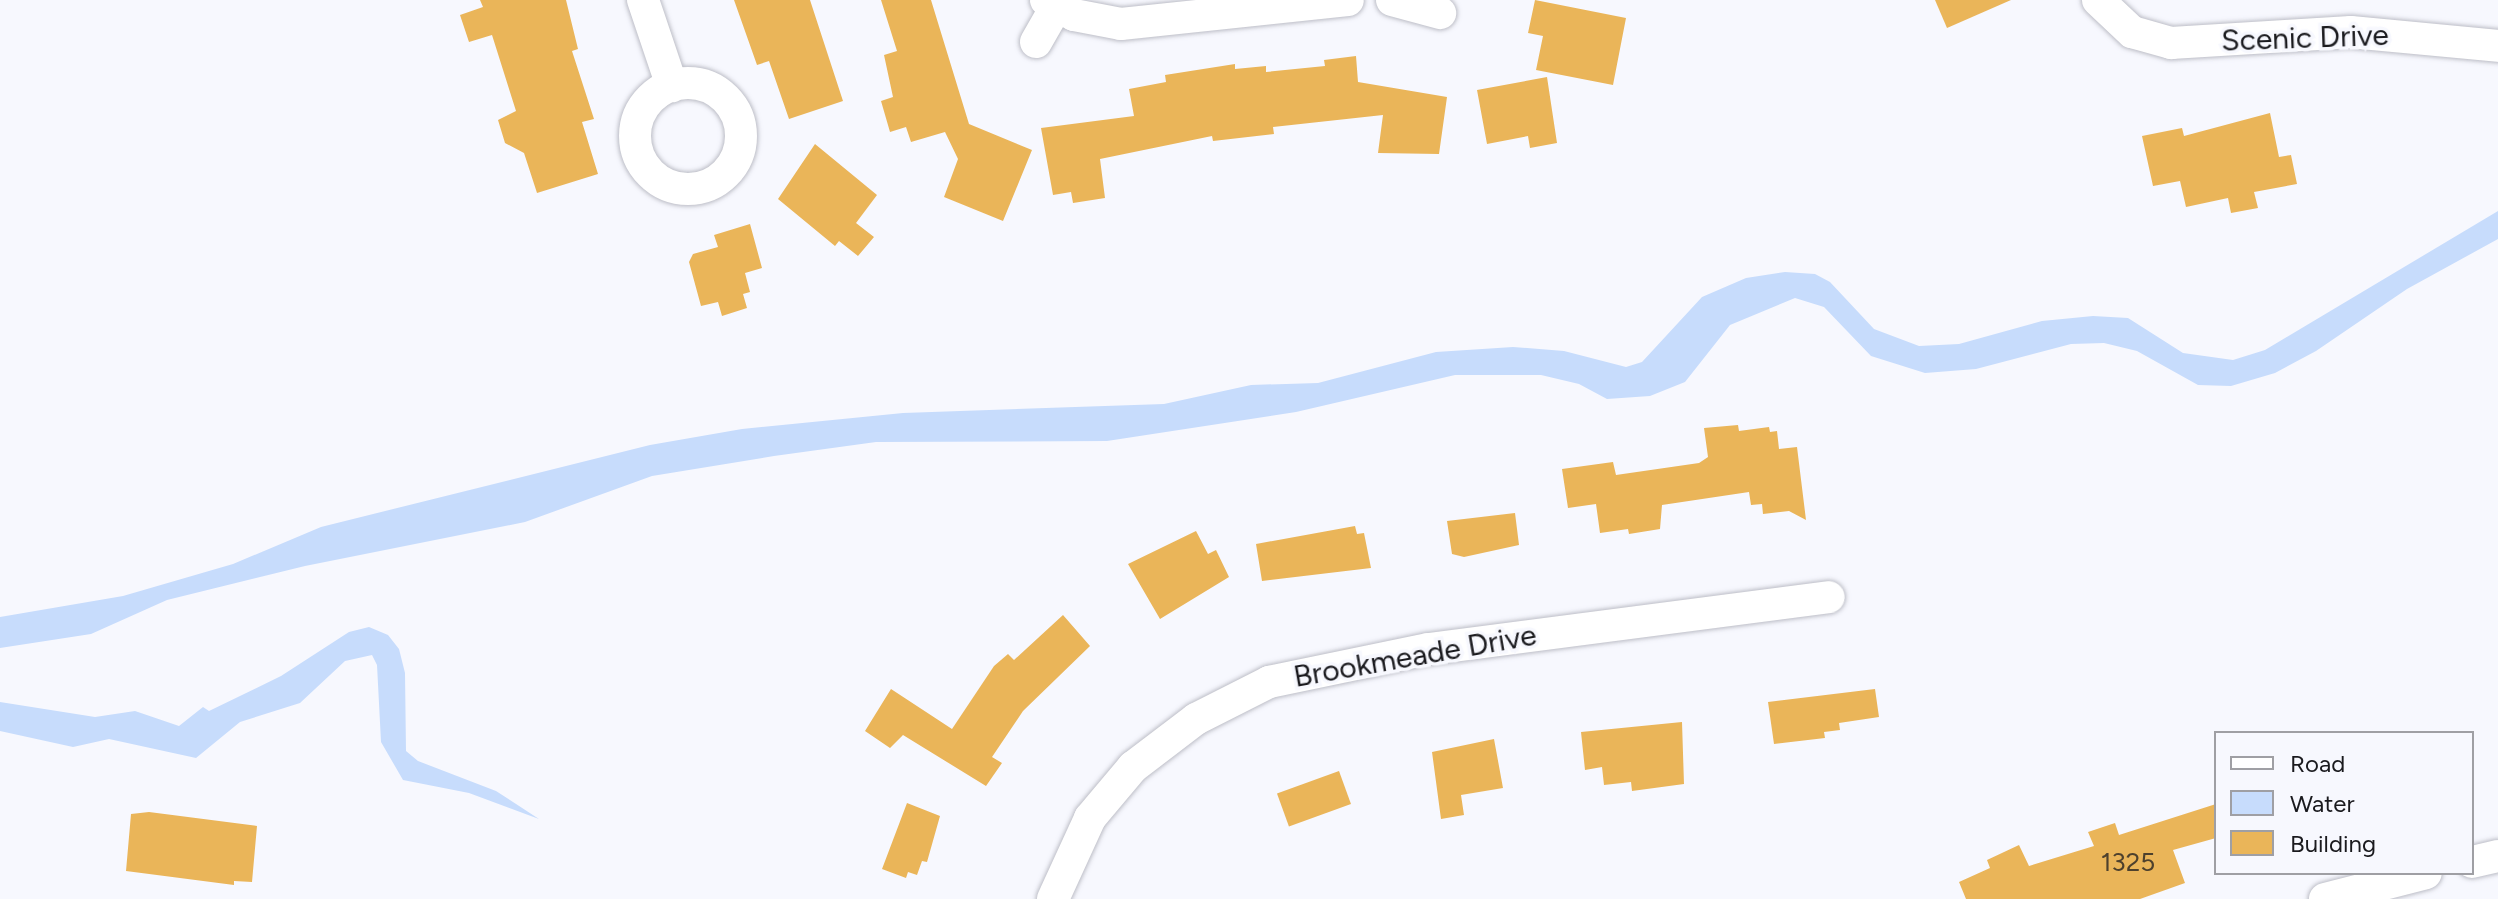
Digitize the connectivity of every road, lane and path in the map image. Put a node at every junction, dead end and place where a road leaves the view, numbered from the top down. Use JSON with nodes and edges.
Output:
{"nodes":[{"id":1,"x":643,"y":0,"type":"edge"},
{"id":2,"x":1348,"y":0,"type":"edge"},
{"id":3,"x":1392,"y":0,"type":"edge"},
{"id":4,"x":1051,"y":3,"type":"edge"},
{"id":5,"x":2107,"y":10,"type":"edge"},
{"id":6,"x":1440,"y":13,"type":"dead end"},
{"id":7,"x":1036,"y":42,"type":"dead end"},
{"id":8,"x":2498,"y":46,"type":"edge"},
{"id":9,"x":672,"y":86,"type":"dead end"},
{"id":10,"x":1829,"y":597,"type":"dead end"},
{"id":11,"x":2498,"y":856,"type":"edge"},
{"id":12,"x":2474,"y":862,"type":"edge"},
{"id":13,"x":2418,"y":875,"type":"edge"},
{"id":14,"x":1053,"y":899,"type":"edge"},
{"id":15,"x":2325,"y":899,"type":"edge"}],
"edges":[{"from":1,"to":9,"type":"street"},
{"from":2,"to":4,"type":"street"},
{"from":3,"to":6,"type":"street"},
{"from":4,"to":7,"type":"street"},
{"from":5,"to":8,"type":"street","name":"Scenic Drive"},
{"from":10,"to":14,"type":"street","name":"Brookmeade Drive"},
{"from":11,"to":12,"type":"street"},
{"from":13,"to":15,"type":"street"}]}
